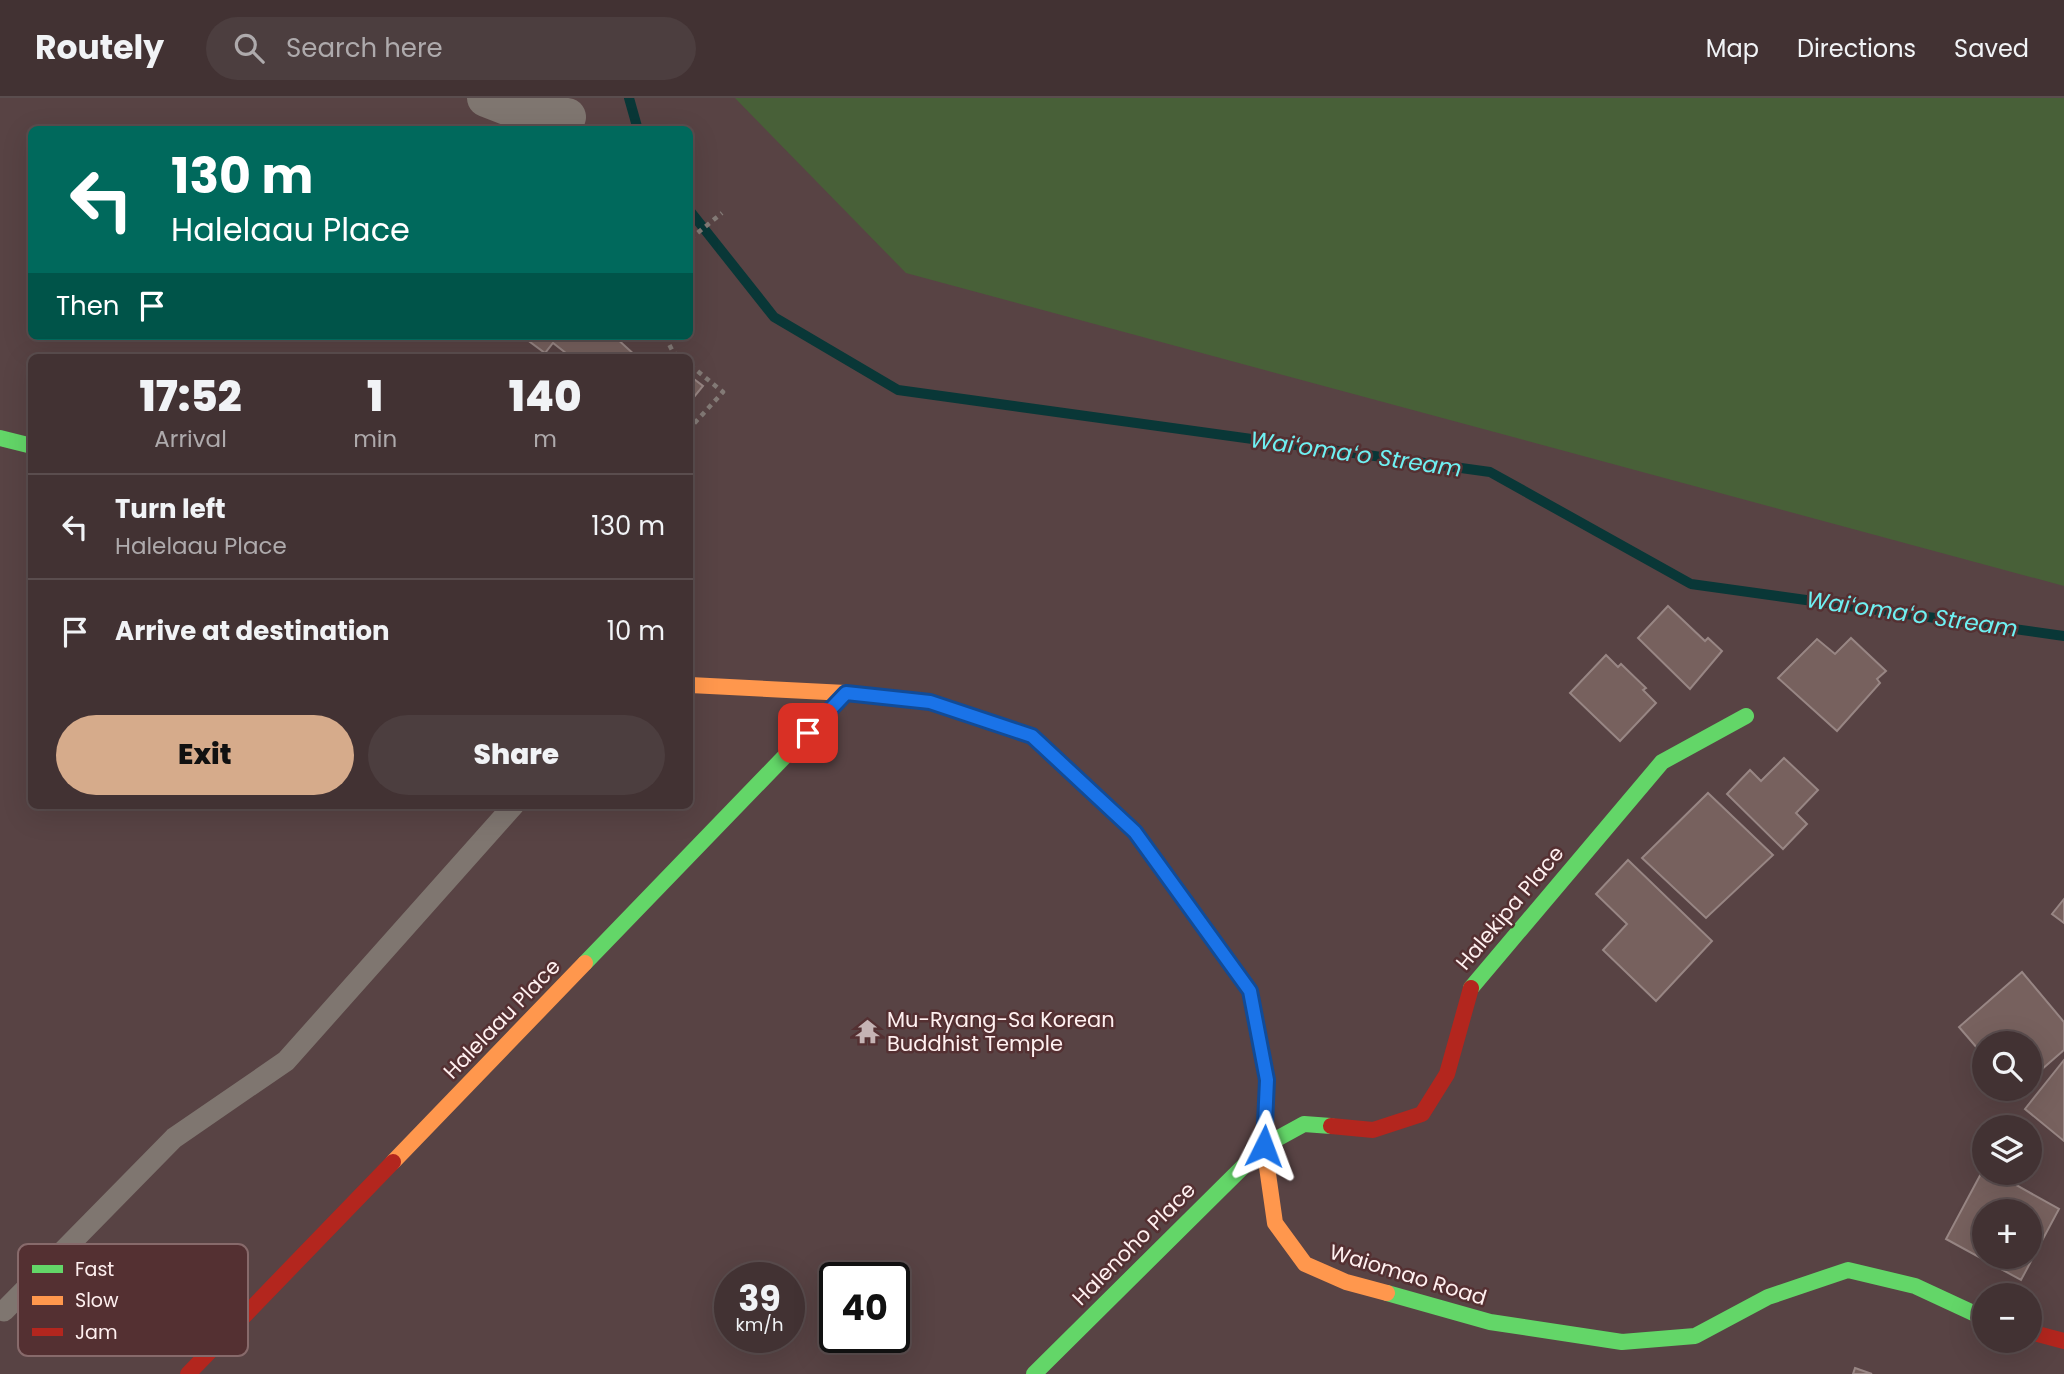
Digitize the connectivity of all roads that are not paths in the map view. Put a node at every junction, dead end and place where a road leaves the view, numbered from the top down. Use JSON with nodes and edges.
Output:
{"nodes":[{"id":1,"x":486,"y":98,"type":"edge"},
{"id":2,"x":567,"y":117,"type":"dead end"},
{"id":3,"x":0,"y":438,"type":"edge"},
{"id":4,"x":28,"y":445,"type":"edge"},
{"id":5,"x":693,"y":685,"type":"edge"},
{"id":6,"x":846,"y":693,"type":"junction"},
{"id":7,"x":1746,"y":716,"type":"dead end"},
{"id":8,"x":510,"y":809,"type":"edge"},
{"id":9,"x":1264,"y":1146,"type":"junction"},
{"id":10,"x":70,"y":1244,"type":"edge"},
{"id":11,"x":18,"y":1297,"type":"edge"},
{"id":12,"x":4,"y":1311,"type":"dead end"},
{"id":13,"x":248,"y":1312,"type":"edge"},
{"id":14,"x":1972,"y":1312,"type":"edge"},
{"id":15,"x":2042,"y":1335,"type":"edge"},
{"id":16,"x":2064,"y":1341,"type":"edge"},
{"id":17,"x":205,"y":1356,"type":"edge"},
{"id":18,"x":188,"y":1374,"type":"edge"},
{"id":19,"x":1034,"y":1374,"type":"edge"}],
"edges":[{"from":1,"to":2,"type":"street"},
{"from":3,"to":4,"type":"street"},
{"from":5,"to":6,"type":"street","name":"Waiomao Road"},
{"from":6,"to":9,"type":"street","name":"Waiomao Road"},
{"from":6,"to":13,"type":"street","name":"Halelaau Place"},
{"from":7,"to":9,"type":"street","name":"Halekipa Place"},
{"from":8,"to":10,"type":"lane"},
{"from":9,"to":14,"type":"street","name":"Waiomao Road"},
{"from":9,"to":19,"type":"street","name":"Halenoho Place"},
{"from":11,"to":12,"type":"lane"},
{"from":15,"to":16,"type":"street"},
{"from":17,"to":18,"type":"street","name":"Halelaau Place"}]}
